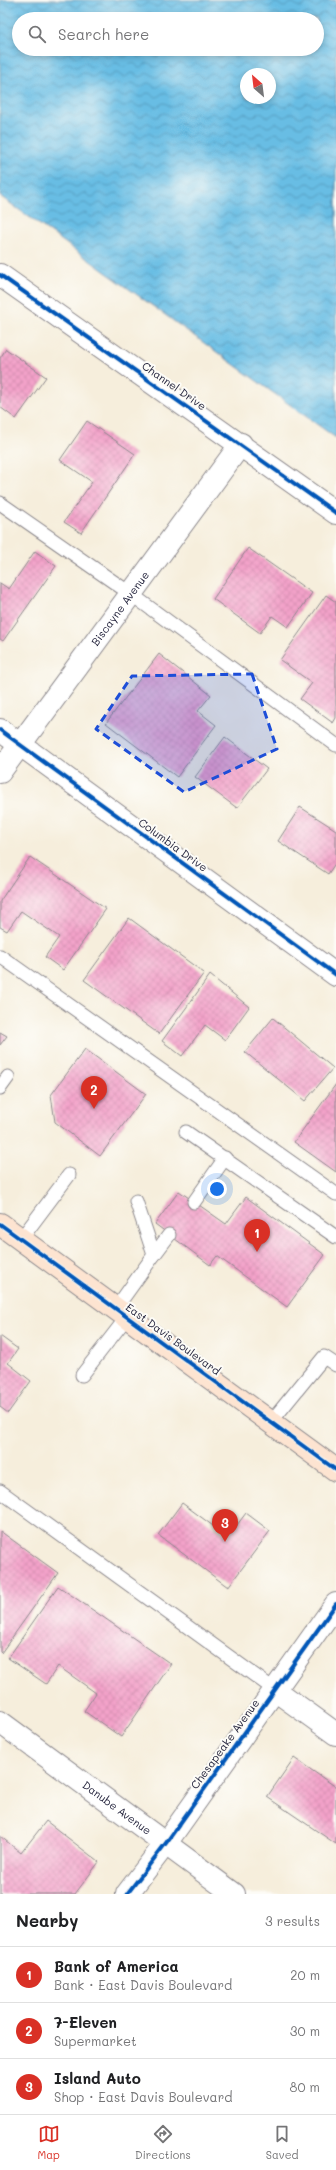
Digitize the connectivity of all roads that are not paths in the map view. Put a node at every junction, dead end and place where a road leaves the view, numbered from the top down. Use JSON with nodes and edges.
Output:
{"nodes":[{"id":1,"x":0,"y":275,"type":"edge"},
{"id":2,"x":241,"y":444,"type":"junction"},
{"id":3,"x":0,"y":503,"type":"edge"},
{"id":4,"x":336,"y":513,"type":"edge"},
{"id":5,"x":131,"y":594,"type":"junction"},
{"id":6,"x":0,"y":730,"type":"edge"},
{"id":7,"x":20,"y":745,"type":"junction"},
{"id":8,"x":336,"y":745,"type":"edge"},
{"id":9,"x":0,"y":772,"type":"edge"},
{"id":10,"x":0,"y":956,"type":"edge"},
{"id":11,"x":336,"y":975,"type":"edge"},
{"id":12,"x":8,"y":1077,"type":"dead end"},
{"id":13,"x":0,"y":1088,"type":"edge"},
{"id":14,"x":186,"y":1132,"type":"dead end"},
{"id":15,"x":225,"y":1158,"type":"junction"},
{"id":16,"x":69,"y":1175,"type":"dead end"},
{"id":17,"x":336,"y":1194,"type":"edge"},
{"id":18,"x":136,"y":1201,"type":"dead end"},
{"id":19,"x":194,"y":1202,"type":"dead end"},
{"id":20,"x":0,"y":1224,"type":"edge"},
{"id":21,"x":169,"y":1235,"type":"dead end"},
{"id":22,"x":336,"y":1237,"type":"edge"},
{"id":23,"x":21,"y":1239,"type":"junction"},
{"id":24,"x":154,"y":1255,"type":"junction"},
{"id":25,"x":121,"y":1313,"type":"junction"},
{"id":26,"x":336,"y":1365,"type":"edge"},
{"id":27,"x":82,"y":1376,"type":"dead end"},
{"id":28,"x":271,"y":1422,"type":"junction"},
{"id":29,"x":336,"y":1470,"type":"edge"},
{"id":30,"x":0,"y":1491,"type":"edge"},
{"id":31,"x":336,"y":1604,"type":"edge"},
{"id":32,"x":275,"y":1690,"type":"junction"},
{"id":33,"x":0,"y":1722,"type":"edge"},
{"id":34,"x":336,"y":1734,"type":"edge"},
{"id":35,"x":166,"y":1843,"type":"junction"},
{"id":36,"x":127,"y":1894,"type":"edge"},
{"id":37,"x":234,"y":1894,"type":"edge"}],
"edges":[{"from":1,"to":2,"type":"street","name":"Channel Drive"},
{"from":2,"to":4,"type":"street","name":"Channel Drive"},
{"from":2,"to":5,"type":"street","name":"Biscayne Avenue"},
{"from":3,"to":5,"type":"lane"},
{"from":5,"to":7,"type":"street","name":"Biscayne Avenue"},
{"from":5,"to":8,"type":"lane"},
{"from":6,"to":7,"type":"street","name":"Columbia Drive"},
{"from":7,"to":9,"type":"street","name":"Biscayne Avenue"},
{"from":7,"to":11,"type":"street","name":"Columbia Drive"},
{"from":10,"to":17,"type":"lane"},
{"from":12,"to":13,"type":"lane"},
{"from":14,"to":15,"type":"lane"},
{"from":15,"to":19,"type":"lane"},
{"from":15,"to":22,"type":"lane"},
{"from":16,"to":23,"type":"lane"},
{"from":18,"to":24,"type":"lane"},
{"from":20,"to":23,"type":"street","name":"East Davis Boulevard"},
{"from":21,"to":24,"type":"lane"},
{"from":23,"to":25,"type":"street","name":"East Davis Boulevard"},
{"from":24,"to":25,"type":"lane"},
{"from":25,"to":27,"type":"lane"},
{"from":25,"to":28,"type":"street","name":"East Davis Boulevard"},
{"from":26,"to":28,"type":"lane"},
{"from":28,"to":29,"type":"street","name":"East Davis Boulevard"},
{"from":30,"to":32,"type":"lane"},
{"from":31,"to":32,"type":"street","name":"Chesapeake Avenue"},
{"from":32,"to":34,"type":"street"},
{"from":32,"to":35,"type":"street","name":"Chesapeake Avenue"},
{"from":33,"to":35,"type":"street","name":"Danube Avenue"},
{"from":35,"to":36,"type":"street","name":"Chesapeake Avenue"},
{"from":35,"to":37,"type":"street","name":"Danube Avenue"}]}
